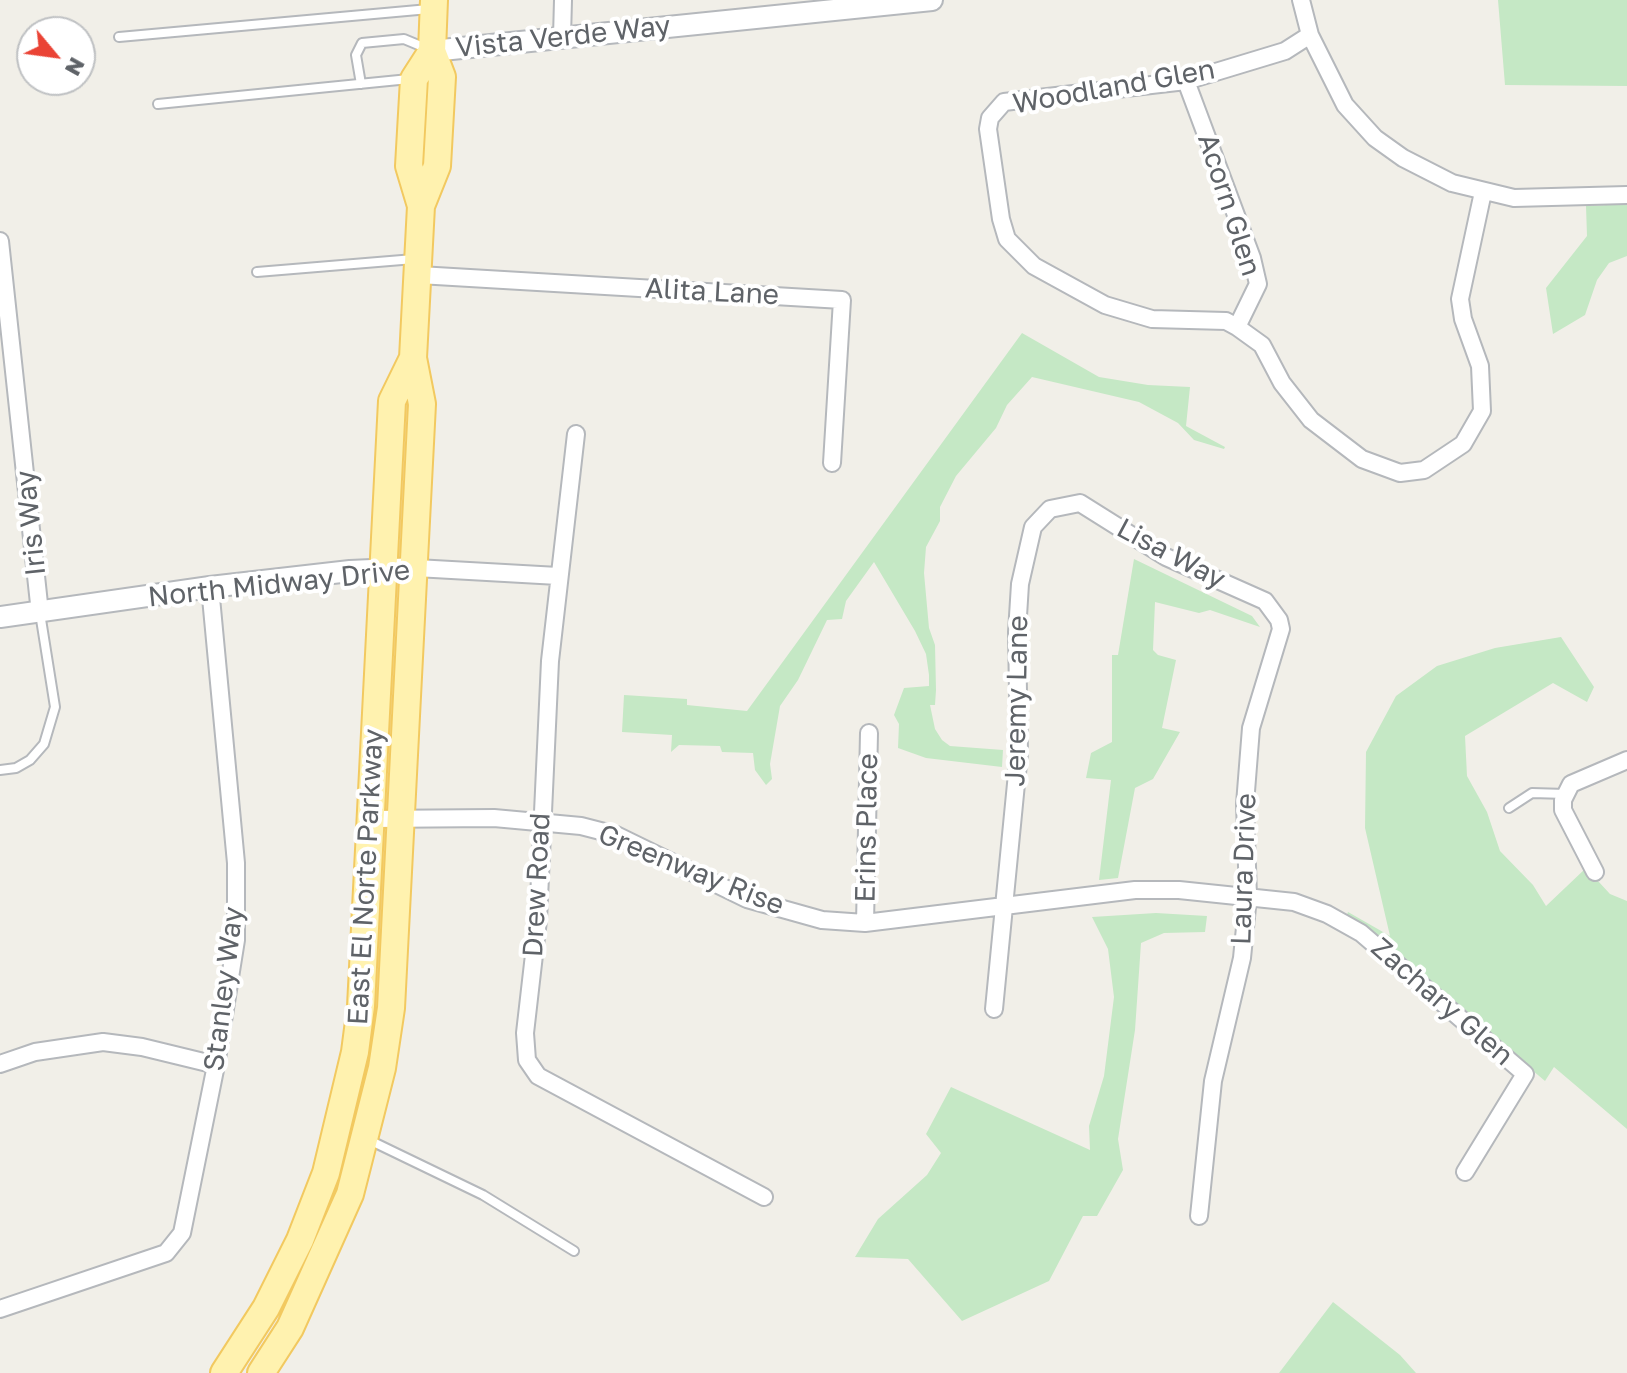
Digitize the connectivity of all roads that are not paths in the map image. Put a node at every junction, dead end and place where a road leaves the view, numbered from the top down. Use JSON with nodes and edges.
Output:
{"nodes":[{"id":1,"x":563,"y":0,"type":"edge"},
{"id":2,"x":932,"y":0,"type":"edge"},
{"id":3,"x":1301,"y":0,"type":"edge"},
{"id":4,"x":434,"y":4,"type":"edge"},
{"id":5,"x":1310,"y":35,"type":"junction"},
{"id":6,"x":119,"y":37,"type":"dead end"},
{"id":7,"x":562,"y":37,"type":"junction"},
{"id":8,"x":432,"y":51,"type":"junction"},
{"id":9,"x":414,"y":79,"type":"junction"},
{"id":10,"x":1186,"y":81,"type":"junction"},
{"id":11,"x":361,"y":84,"type":"junction"},
{"id":12,"x":158,"y":104,"type":"dead end"},
{"id":13,"x":1483,"y":192,"type":"junction"},
{"id":14,"x":1627,"y":195,"type":"edge"},
{"id":15,"x":421,"y":206,"type":"junction"},
{"id":16,"x":0,"y":241,"type":"edge"},
{"id":17,"x":419,"y":267,"type":"junction"},
{"id":18,"x":257,"y":272,"type":"dead end"},
{"id":19,"x":1237,"y":327,"type":"junction"},
{"id":20,"x":413,"y":358,"type":"junction"},
{"id":21,"x":18,"y":404,"type":"junction"},
{"id":22,"x":0,"y":406,"type":"edge"},
{"id":23,"x":576,"y":434,"type":"dead end"},
{"id":24,"x":832,"y":463,"type":"dead end"},
{"id":25,"x":1057,"y":507,"type":"joint"},
{"id":26,"x":416,"y":568,"type":"junction"},
{"id":27,"x":383,"y":569,"type":"junction"},
{"id":28,"x":558,"y":576,"type":"junction"},
{"id":29,"x":210,"y":587,"type":"junction"},
{"id":30,"x":40,"y":613,"type":"junction"},
{"id":31,"x":0,"y":617,"type":"edge"},
{"id":32,"x":1279,"y":620,"type":"joint"},
{"id":33,"x":869,"y":733,"type":"dead end"},
{"id":34,"x":1627,"y":760,"type":"edge"},
{"id":35,"x":0,"y":770,"type":"edge"},
{"id":36,"x":1566,"y":794,"type":"junction"},
{"id":37,"x":1509,"y":808,"type":"dead end"},
{"id":38,"x":371,"y":819,"type":"junction"},
{"id":39,"x":402,"y":819,"type":"junction"},
{"id":40,"x":541,"y":820,"type":"junction"},
{"id":41,"x":1595,"y":872,"type":"dead end"},
{"id":42,"x":1248,"y":897,"type":"junction"},
{"id":43,"x":1005,"y":907,"type":"junction"},
{"id":44,"x":865,"y":923,"type":"junction"},
{"id":45,"x":994,"y":1009,"type":"dead end"},
{"id":46,"x":0,"y":1064,"type":"edge"},
{"id":47,"x":216,"y":1065,"type":"junction"},
{"id":48,"x":367,"y":1139,"type":"junction"},
{"id":49,"x":1465,"y":1172,"type":"dead end"},
{"id":50,"x":764,"y":1197,"type":"dead end"},
{"id":51,"x":1199,"y":1216,"type":"dead end"},
{"id":52,"x":574,"y":1251,"type":"dead end"},
{"id":53,"x":0,"y":1309,"type":"edge"},
{"id":54,"x":224,"y":1373,"type":"edge"},
{"id":55,"x":261,"y":1373,"type":"edge"}],
"edges":[{"from":1,"to":7,"type":"street"},
{"from":2,"to":7,"type":"street","name":"Vista Verde Way"},
{"from":3,"to":5,"type":"street"},
{"from":4,"to":6,"type":"lane"},
{"from":4,"to":8,"type":"main road","name":"East El Norte Parkway"},
{"from":5,"to":10,"type":"street","name":"Woodland Glen"},
{"from":5,"to":13,"type":"street"},
{"from":7,"to":8,"type":"street","name":"Vista Verde Way"},
{"from":8,"to":9,"type":"main road","name":"East El Norte Parkway"},
{"from":8,"to":11,"type":"lane"},
{"from":8,"to":15,"type":"main road","name":"East El Norte Parkway"},
{"from":9,"to":11,"type":"lane"},
{"from":9,"to":15,"type":"main road","name":"East El Norte Parkway"},
{"from":10,"to":19,"type":"street","name":"Acorn Glen"},
{"from":10,"to":19,"type":"street","name":"Woodland Glen"},
{"from":11,"to":12,"type":"lane"},
{"from":13,"to":14,"type":"street"},
{"from":13,"to":19,"type":"street"},
{"from":15,"to":17,"type":"main road","name":"East El Norte Parkway"},
{"from":16,"to":21,"type":"street","name":"Iris Way"},
{"from":17,"to":18,"type":"lane"},
{"from":17,"to":20,"type":"main road","name":"East El Norte Parkway"},
{"from":17,"to":24,"type":"street","name":"Alita Lane"},
{"from":20,"to":26,"type":"main road","name":"East El Norte Parkway"},
{"from":20,"to":27,"type":"main road","name":"East El Norte Parkway"},
{"from":21,"to":22,"type":"street"},
{"from":21,"to":30,"type":"street","name":"Iris Way"},
{"from":23,"to":28,"type":"street","name":"Drew Road"},
{"from":25,"to":32,"type":"street","name":"Lisa Way"},
{"from":25,"to":43,"type":"street","name":"Jeremy Lane"},
{"from":26,"to":27,"type":"street","name":"North Midway Drive"},
{"from":26,"to":28,"type":"street","name":"North Midway Drive"},
{"from":26,"to":39,"type":"main road","name":"East El Norte Parkway"},
{"from":27,"to":29,"type":"street","name":"North Midway Drive"},
{"from":27,"to":38,"type":"main road","name":"East El Norte Parkway"},
{"from":28,"to":40,"type":"street","name":"Drew Road"},
{"from":29,"to":30,"type":"street","name":"North Midway Drive"},
{"from":29,"to":47,"type":"street","name":"Stanley Way"},
{"from":30,"to":31,"type":"street","name":"North Midway Drive"},
{"from":30,"to":35,"type":"lane"},
{"from":32,"to":42,"type":"street","name":"Laura Drive"},
{"from":33,"to":44,"type":"street","name":"Erins Place"},
{"from":34,"to":36,"type":"street"},
{"from":36,"to":37,"type":"lane"},
{"from":36,"to":41,"type":"street"},
{"from":38,"to":39,"type":"street","name":"Greenway Rise"},
{"from":38,"to":54,"type":"main road","name":"East El Norte Parkway"},
{"from":39,"to":40,"type":"street","name":"Greenway Rise"},
{"from":39,"to":48,"type":"main road","name":"East El Norte Parkway"},
{"from":40,"to":44,"type":"street","name":"Greenway Rise"},
{"from":40,"to":50,"type":"street","name":"Drew Road"},
{"from":42,"to":43,"type":"street","name":"Greenway Rise"},
{"from":42,"to":49,"type":"street","name":"Zachary Glen"},
{"from":42,"to":51,"type":"street","name":"Laura Drive"},
{"from":43,"to":44,"type":"street","name":"Greenway Rise"},
{"from":43,"to":45,"type":"street","name":"Jeremy Lane"},
{"from":46,"to":47,"type":"street"},
{"from":47,"to":53,"type":"street","name":"Stanley Way"},
{"from":48,"to":52,"type":"lane"},
{"from":48,"to":55,"type":"main road","name":"East El Norte Parkway"}]}
